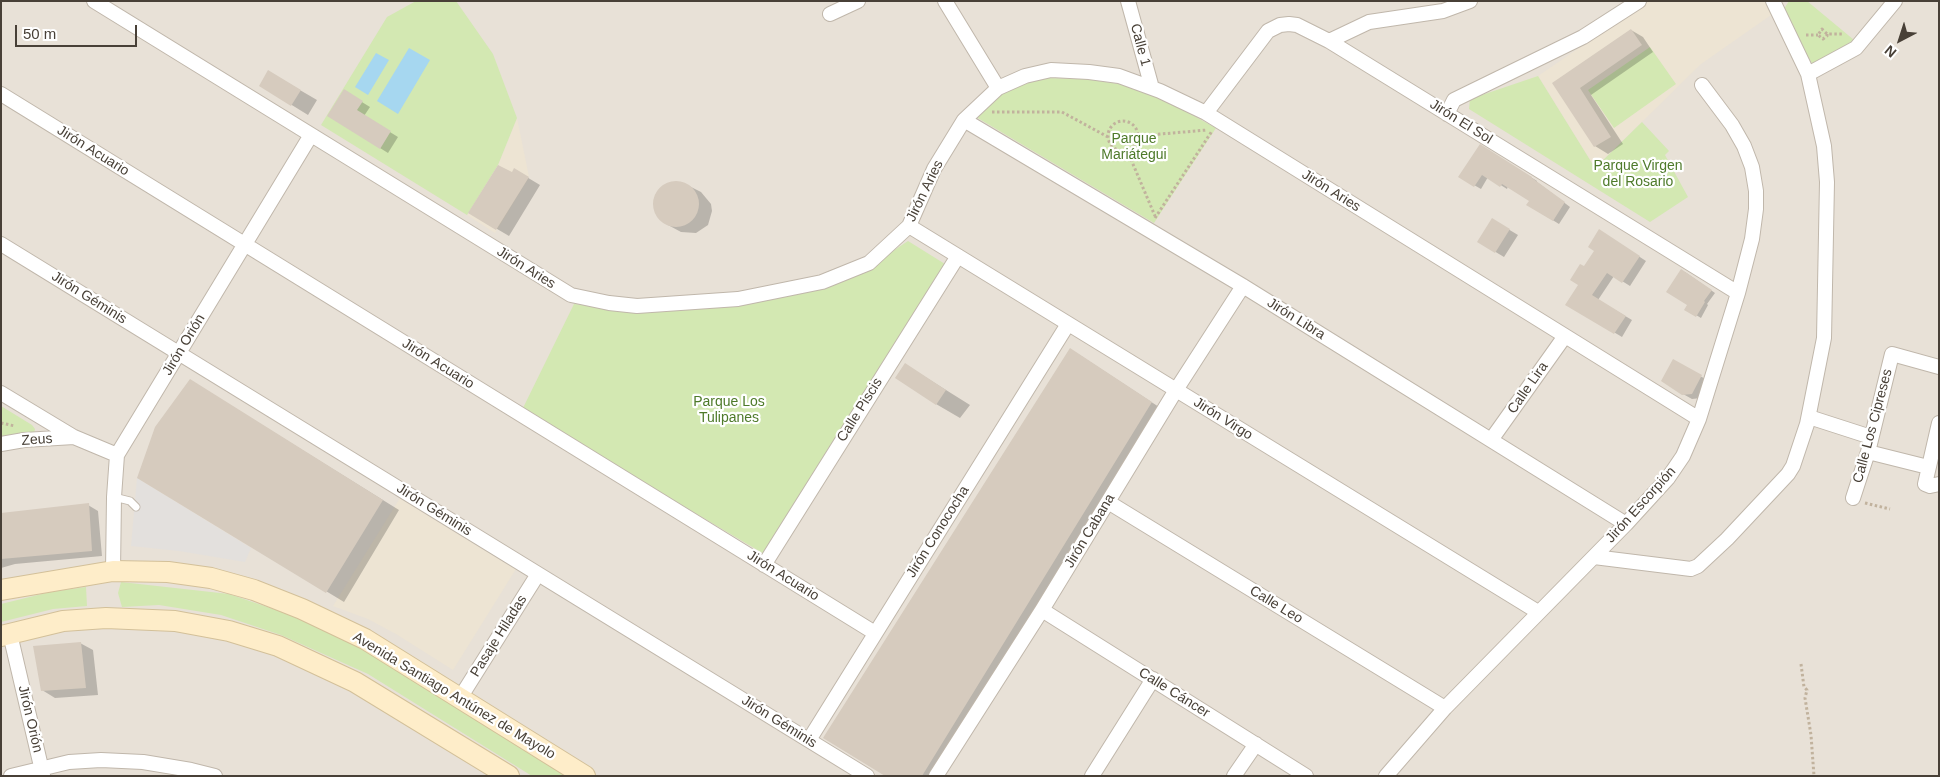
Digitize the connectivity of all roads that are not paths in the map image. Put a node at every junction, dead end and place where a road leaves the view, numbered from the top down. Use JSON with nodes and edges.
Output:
{"nodes":[{"id":1,"x":94,"y":1,"type":"edge"},
{"id":2,"x":858,"y":1,"type":"edge"},
{"id":3,"x":945,"y":1,"type":"edge"},
{"id":4,"x":1128,"y":1,"type":"edge"},
{"id":5,"x":1470,"y":1,"type":"edge"},
{"id":6,"x":1639,"y":1,"type":"edge"},
{"id":7,"x":1895,"y":1,"type":"edge"},
{"id":8,"x":1776,"y":3,"type":"edge"},
{"id":9,"x":830,"y":14,"type":"dead end"},
{"id":10,"x":1329,"y":40,"type":"junction"},
{"id":11,"x":1808,"y":74,"type":"junction"},
{"id":12,"x":1702,"y":85,"type":"dead end"},
{"id":13,"x":998,"y":88,"type":"junction"},
{"id":14,"x":1152,"y":88,"type":"junction"},
{"id":15,"x":1,"y":94,"type":"edge"},
{"id":16,"x":1206,"y":113,"type":"junction"},
{"id":17,"x":1447,"y":114,"type":"junction"},
{"id":18,"x":964,"y":120,"type":"junction"},
{"id":19,"x":311,"y":135,"type":"junction"},
{"id":20,"x":909,"y":226,"type":"junction"},
{"id":21,"x":1,"y":244,"type":"edge"},
{"id":22,"x":244,"y":244,"type":"junction"},
{"id":23,"x":958,"y":256,"type":"junction"},
{"id":24,"x":1243,"y":286,"type":"junction"},
{"id":25,"x":1738,"y":293,"type":"junction"},
{"id":26,"x":1068,"y":324,"type":"junction"},
{"id":27,"x":1565,"y":336,"type":"junction"},
{"id":28,"x":179,"y":354,"type":"junction"},
{"id":29,"x":1939,"y":367,"type":"edge"},
{"id":30,"x":1176,"y":390,"type":"junction"},
{"id":31,"x":1,"y":393,"type":"edge"},
{"id":32,"x":1809,"y":418,"type":"junction"},
{"id":33,"x":1699,"y":419,"type":"junction"},
{"id":34,"x":1939,"y":423,"type":"edge"},
{"id":35,"x":1871,"y":437,"type":"junction"},
{"id":36,"x":74,"y":438,"type":"junction"},
{"id":37,"x":1491,"y":440,"type":"junction"},
{"id":38,"x":1,"y":444,"type":"edge"},
{"id":39,"x":1868,"y":452,"type":"junction"},
{"id":40,"x":117,"y":455,"type":"junction"},
{"id":41,"x":1928,"y":467,"type":"junction"},
{"id":42,"x":1932,"y":484,"type":"edge"},
{"id":43,"x":114,"y":497,"type":"junction"},
{"id":44,"x":1852,"y":498,"type":"dead end"},
{"id":45,"x":1108,"y":502,"type":"junction"},
{"id":46,"x":136,"y":507,"type":"dead end"},
{"id":47,"x":1626,"y":524,"type":"junction"},
{"id":48,"x":1594,"y":557,"type":"junction"},
{"id":49,"x":764,"y":565,"type":"junction"},
{"id":50,"x":112,"y":571,"type":"junction"},
{"id":51,"x":538,"y":574,"type":"junction"},
{"id":52,"x":1,"y":590,"type":"edge"},
{"id":53,"x":1042,"y":610,"type":"junction"},
{"id":54,"x":1538,"y":612,"type":"junction"},
{"id":55,"x":875,"y":633,"type":"junction"},
{"id":56,"x":6,"y":635,"type":"edge"},
{"id":57,"x":1153,"y":679,"type":"junction"},
{"id":58,"x":460,"y":698,"type":"junction"},
{"id":59,"x":1445,"y":708,"type":"junction"},
{"id":60,"x":808,"y":740,"type":"junction"},
{"id":61,"x":1256,"y":744,"type":"junction"},
{"id":62,"x":42,"y":772,"type":"edge"},
{"id":63,"x":11,"y":776,"type":"edge"},
{"id":64,"x":214,"y":776,"type":"edge"},
{"id":65,"x":509,"y":776,"type":"edge"},
{"id":66,"x":585,"y":776,"type":"edge"},
{"id":67,"x":867,"y":776,"type":"edge"},
{"id":68,"x":936,"y":776,"type":"edge"},
{"id":69,"x":1092,"y":776,"type":"edge"},
{"id":70,"x":1234,"y":776,"type":"edge"},
{"id":71,"x":1306,"y":776,"type":"edge"},
{"id":72,"x":1386,"y":776,"type":"edge"}],
"edges":[{"from":1,"to":19,"type":"street","name":"Jirón Aries"},
{"from":2,"to":9,"type":"street"},
{"from":3,"to":13,"type":"street"},
{"from":4,"to":14,"type":"street","name":"Calle 1"},
{"from":5,"to":10,"type":"street"},
{"from":6,"to":17,"type":"street"},
{"from":7,"to":11,"type":"street"},
{"from":8,"to":11,"type":"street"},
{"from":10,"to":16,"type":"street","name":"Jirón El Sol"},
{"from":10,"to":17,"type":"street","name":"Jirón El Sol"},
{"from":11,"to":32,"type":"street"},
{"from":12,"to":25,"type":"street","name":"Jirón Escorpión"},
{"from":13,"to":14,"type":"street","name":"Jirón Aries"},
{"from":13,"to":18,"type":"street","name":"Jirón Aries"},
{"from":14,"to":16,"type":"street","name":"Jirón Aries"},
{"from":15,"to":22,"type":"street","name":"Jirón Acuario"},
{"from":16,"to":27,"type":"street","name":"Jirón Aries"},
{"from":17,"to":25,"type":"street","name":"Jirón El Sol"},
{"from":18,"to":20,"type":"street","name":"Jirón Aries"},
{"from":18,"to":24,"type":"street","name":"Jirón Libra"},
{"from":19,"to":20,"type":"street","name":"Jirón Aries"},
{"from":19,"to":22,"type":"street","name":"Jirón Orión"},
{"from":20,"to":23,"type":"street","name":"Jirón Virgo"},
{"from":21,"to":28,"type":"street","name":"Jirón Géminis"},
{"from":22,"to":28,"type":"street","name":"Jirón Orión"},
{"from":22,"to":49,"type":"street","name":"Jirón Acuario"},
{"from":23,"to":26,"type":"street","name":"Jirón Virgo"},
{"from":23,"to":49,"type":"street","name":"Calle Piscis"},
{"from":24,"to":30,"type":"street","name":"Jirón Cabana"},
{"from":24,"to":37,"type":"street","name":"Jirón Libra"},
{"from":25,"to":33,"type":"street","name":"Jirón Escorpión"},
{"from":26,"to":30,"type":"street","name":"Jirón Virgo"},
{"from":26,"to":55,"type":"street","name":"Jirón Conococha"},
{"from":27,"to":33,"type":"street","name":"Jirón Aries"},
{"from":27,"to":37,"type":"street","name":"Calle Lira"},
{"from":28,"to":40,"type":"street","name":"Jirón Orión"},
{"from":28,"to":51,"type":"street","name":"Jirón Géminis"},
{"from":29,"to":35,"type":"street","name":"Calle Los Cipreses"},
{"from":30,"to":45,"type":"street","name":"Jirón Cabana"},
{"from":30,"to":54,"type":"street","name":"Jirón Virgo"},
{"from":31,"to":36,"type":"street"},
{"from":32,"to":35,"type":"street"},
{"from":32,"to":48,"type":"street"},
{"from":33,"to":47,"type":"street","name":"Jirón Escorpión"},
{"from":34,"to":41,"type":"street"},
{"from":35,"to":39,"type":"street","name":"Calle Los Cipreses"},
{"from":36,"to":38,"type":"street","name":"Zeus"},
{"from":36,"to":40,"type":"street"},
{"from":37,"to":47,"type":"street","name":"Jirón Libra"},
{"from":39,"to":41,"type":"street"},
{"from":39,"to":44,"type":"street","name":"Calle Los Cipreses"},
{"from":40,"to":43,"type":"street","name":"Jirón Orión"},
{"from":41,"to":42,"type":"street"},
{"from":43,"to":46,"type":"lane"},
{"from":43,"to":50,"type":"street","name":"Jirón Orión"},
{"from":45,"to":53,"type":"street","name":"Jirón Cabana"},
{"from":45,"to":59,"type":"street","name":"Calle Leo"},
{"from":47,"to":48,"type":"street","name":"Jirón Escorpión"},
{"from":48,"to":54,"type":"street","name":"Jirón Escorpión"},
{"from":49,"to":55,"type":"street","name":"Jirón Acuario"},
{"from":50,"to":52,"type":"main road","name":"Avenida Santiago Antúnez de Mayolo"},
{"from":50,"to":58,"type":"main road","name":"Avenida Santiago Antúnez de Mayolo"},
{"from":51,"to":58,"type":"street","name":"Pasaje Hiladas"},
{"from":51,"to":60,"type":"street","name":"Jirón Géminis"},
{"from":53,"to":57,"type":"street","name":"Calle Cáncer"},
{"from":53,"to":68,"type":"street","name":"Jirón Cabana"},
{"from":54,"to":59,"type":"street","name":"Jirón Escorpión"},
{"from":55,"to":60,"type":"street","name":"Jirón Conococha"},
{"from":56,"to":62,"type":"street","name":"Jirón Orión"},
{"from":56,"to":65,"type":"main road"},
{"from":57,"to":61,"type":"street","name":"Calle Cáncer"},
{"from":57,"to":69,"type":"street"},
{"from":58,"to":66,"type":"main road","name":"Avenida Santiago Antúnez de Mayolo"},
{"from":59,"to":72,"type":"street","name":"Jirón Escorpión"},
{"from":60,"to":67,"type":"street","name":"Jirón Géminis"},
{"from":61,"to":70,"type":"street"},
{"from":61,"to":71,"type":"street","name":"Calle Cáncer"},
{"from":62,"to":63,"type":"street"},
{"from":62,"to":64,"type":"street"}]}
